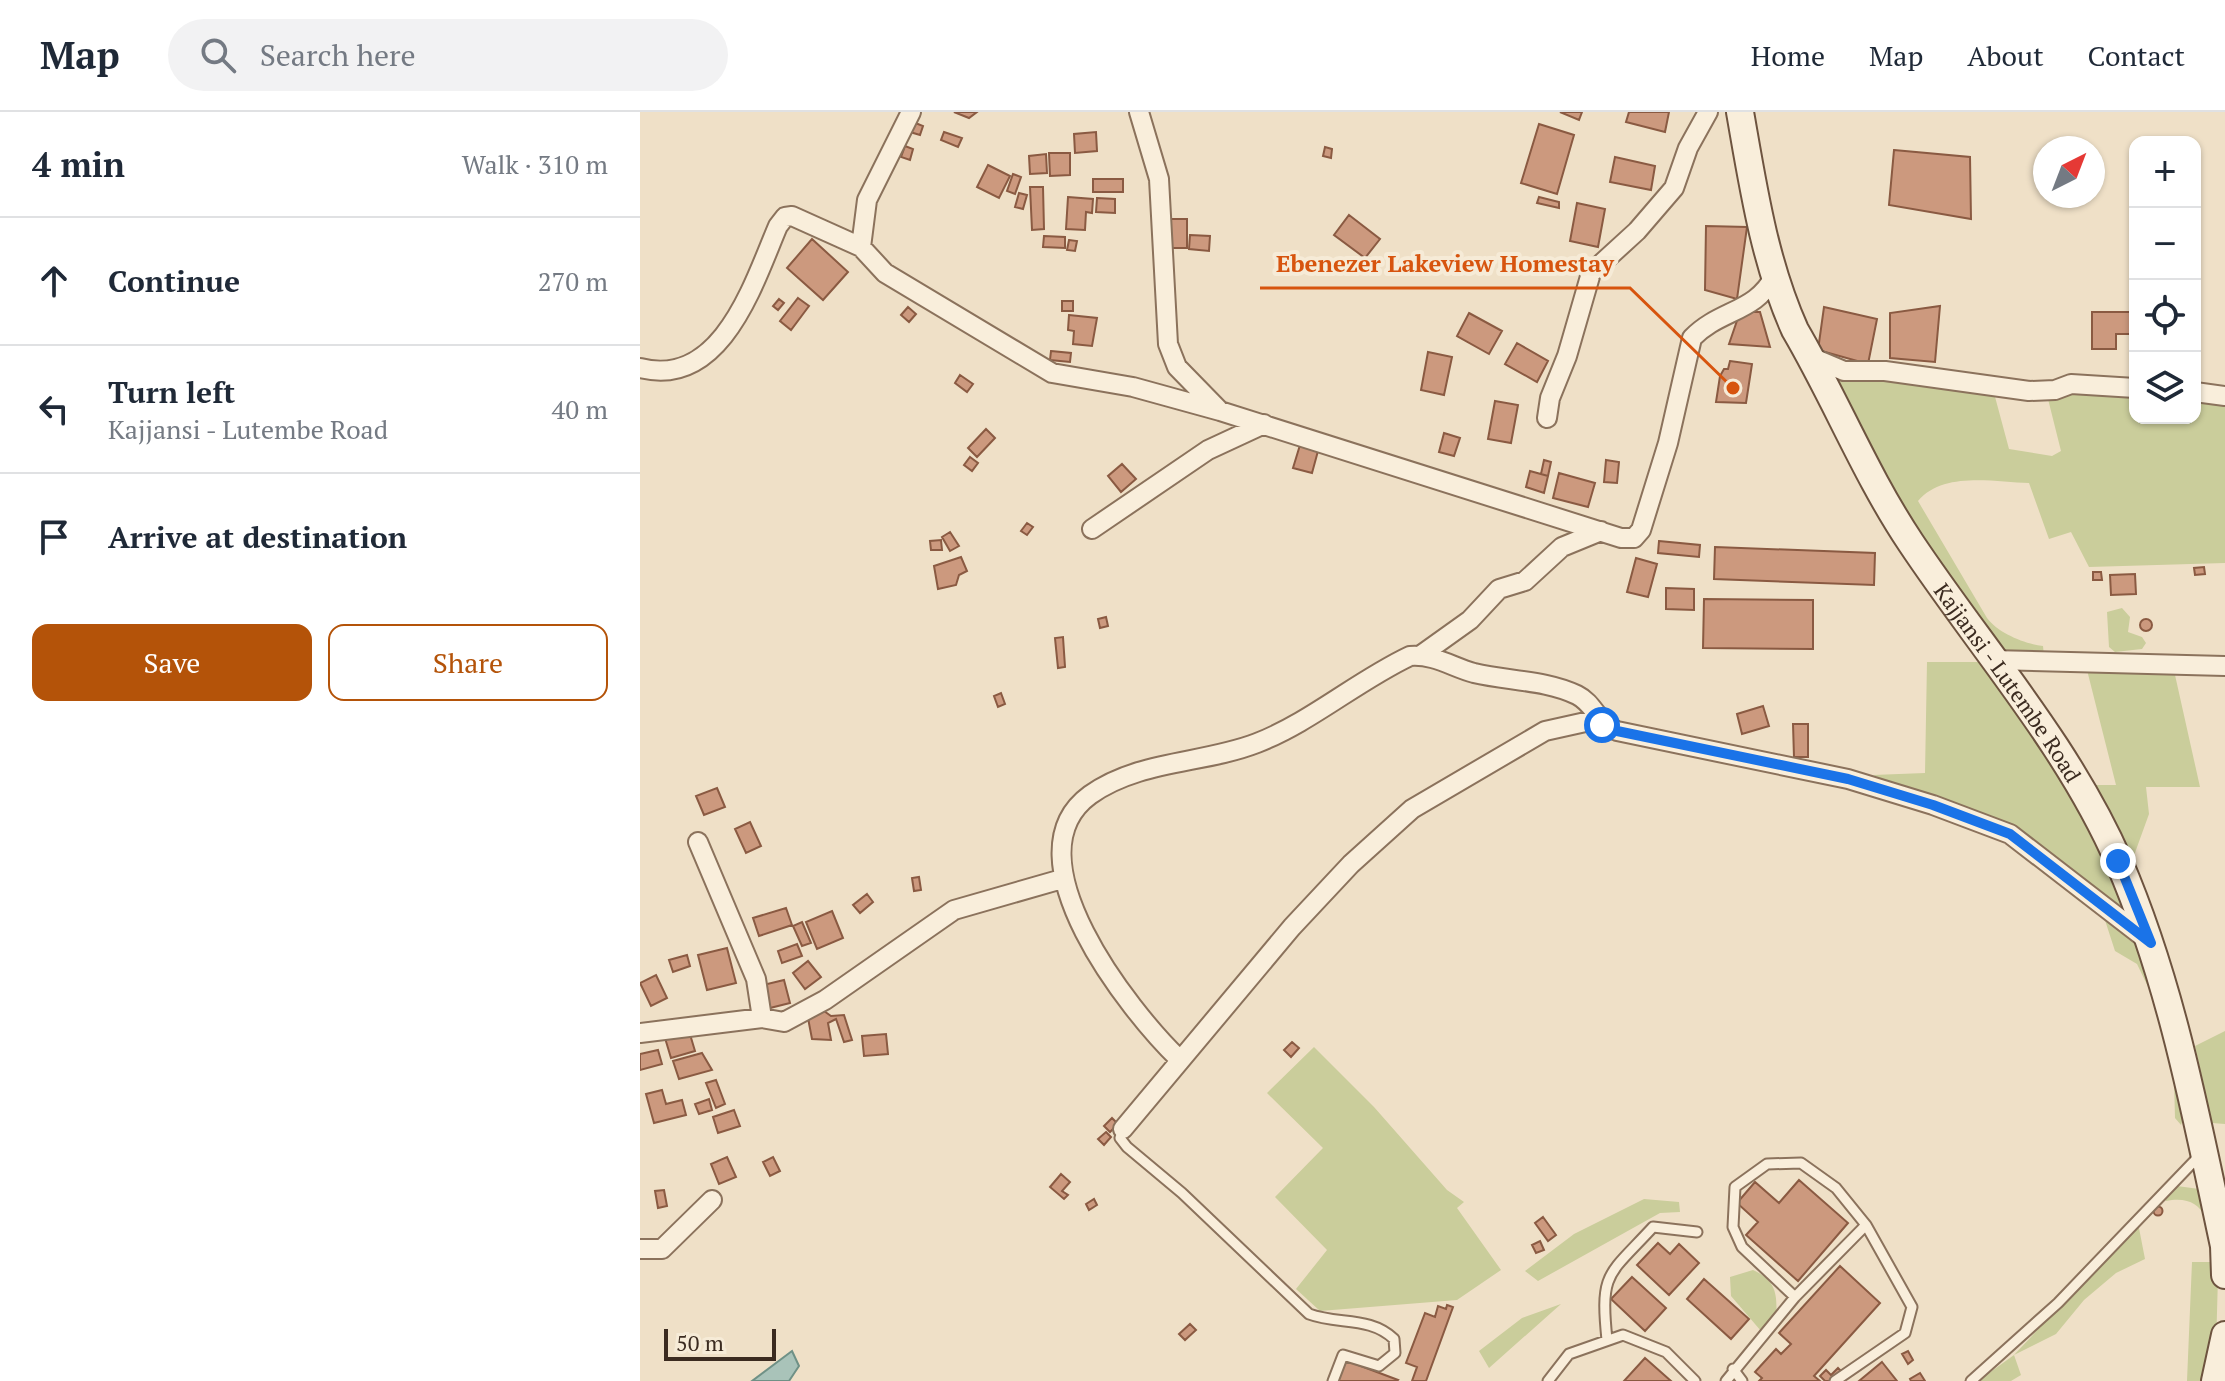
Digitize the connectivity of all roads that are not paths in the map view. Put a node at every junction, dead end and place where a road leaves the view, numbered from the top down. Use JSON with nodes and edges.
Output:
{"nodes":[{"id":1,"x":911,"y":112,"type":"edge"},
{"id":2,"x":1139,"y":112,"type":"edge"},
{"id":3,"x":1708,"y":112,"type":"edge"},
{"id":4,"x":1740,"y":112,"type":"edge"},
{"id":5,"x":861,"y":247,"type":"junction"},
{"id":6,"x":1775,"y":275,"type":"junction"},
{"id":7,"x":1811,"y":357,"type":"junction"},
{"id":8,"x":640,"y":368,"type":"edge"},
{"id":9,"x":2129,"y":388,"type":"edge"},
{"id":10,"x":2201,"y":393,"type":"edge"},
{"id":11,"x":2225,"y":396,"type":"edge"},
{"id":12,"x":1220,"y":411,"type":"junction"},
{"id":13,"x":1547,"y":418,"type":"dead end"},
{"id":14,"x":1264,"y":424,"type":"junction"},
{"id":15,"x":1092,"y":529,"type":"dead end"},
{"id":16,"x":1601,"y":531,"type":"junction"},
{"id":17,"x":1421,"y":655,"type":"junction"},
{"id":18,"x":1991,"y":660,"type":"junction"},
{"id":19,"x":2225,"y":666,"type":"edge"},
{"id":20,"x":1602,"y":725,"type":"junction"},
{"id":21,"x":698,"y":842,"type":"dead end"},
{"id":22,"x":1062,"y":879,"type":"junction"},
{"id":23,"x":2151,"y":943,"type":"junction"},
{"id":24,"x":762,"y":1018,"type":"junction"},
{"id":25,"x":640,"y":1033,"type":"edge"},
{"id":26,"x":1179,"y":1059,"type":"junction"},
{"id":27,"x":1123,"y":1129,"type":"joint"},
{"id":28,"x":2203,"y":1151,"type":"junction"},
{"id":29,"x":712,"y":1200,"type":"dead end"},
{"id":30,"x":1866,"y":1225,"type":"junction"},
{"id":31,"x":1697,"y":1232,"type":"dead end"},
{"id":32,"x":2225,"y":1246,"type":"edge"},
{"id":33,"x":640,"y":1249,"type":"edge"},
{"id":34,"x":2225,"y":1275,"type":"edge"},
{"id":35,"x":1795,"y":1297,"type":"junction"},
{"id":36,"x":2225,"y":1335,"type":"edge"},
{"id":37,"x":1607,"y":1340,"type":"junction"},
{"id":38,"x":1733,"y":1369,"type":"junction"},
{"id":39,"x":1333,"y":1381,"type":"edge"},
{"id":40,"x":1548,"y":1381,"type":"edge"},
{"id":41,"x":1695,"y":1381,"type":"edge"},
{"id":42,"x":1726,"y":1381,"type":"edge"},
{"id":43,"x":1742,"y":1381,"type":"edge"},
{"id":44,"x":1835,"y":1381,"type":"edge"},
{"id":45,"x":1971,"y":1381,"type":"edge"},
{"id":46,"x":2215,"y":1381,"type":"edge"}],
"edges":[{"from":1,"to":5,"type":"street"},
{"from":2,"to":12,"type":"street"},
{"from":3,"to":13,"type":"street"},
{"from":4,"to":6,"type":"street","name":"Kajjansi - Lutembe Road"},
{"from":5,"to":8,"type":"street"},
{"from":5,"to":12,"type":"street"},
{"from":6,"to":7,"type":"street","name":"Kajjansi - Lutembe Road"},
{"from":6,"to":16,"type":"street"},
{"from":7,"to":9,"type":"street"},
{"from":7,"to":18,"type":"street","name":"Kajjansi - Lutembe Road"},
{"from":10,"to":11,"type":"street"},
{"from":12,"to":14,"type":"street"},
{"from":14,"to":15,"type":"street"},
{"from":14,"to":16,"type":"street"},
{"from":16,"to":17,"type":"street"},
{"from":17,"to":20,"type":"street"},
{"from":17,"to":22,"type":"street"},
{"from":18,"to":19,"type":"street"},
{"from":18,"to":23,"type":"street","name":"Kajjansi - Lutembe Road"},
{"from":20,"to":23,"type":"street"},
{"from":20,"to":26,"type":"street"},
{"from":21,"to":24,"type":"street"},
{"from":22,"to":24,"type":"street"},
{"from":22,"to":26,"type":"street"},
{"from":23,"to":28,"type":"street","name":"Kajjansi - Lutembe Road"},
{"from":24,"to":25,"type":"street"},
{"from":26,"to":27,"type":"street"},
{"from":27,"to":39,"type":"lane"},
{"from":28,"to":32,"type":"street","name":"Kajjansi - Lutembe Road"},
{"from":28,"to":45,"type":"lane"},
{"from":29,"to":33,"type":"street"},
{"from":30,"to":35,"type":"lane"},
{"from":30,"to":35,"type":"lane"},
{"from":30,"to":44,"type":"lane"},
{"from":31,"to":37,"type":"lane"},
{"from":32,"to":34,"type":"street","name":"Kajjansi - Lutembe Road"},
{"from":35,"to":38,"type":"lane"},
{"from":36,"to":46,"type":"street"},
{"from":37,"to":40,"type":"lane"},
{"from":37,"to":41,"type":"lane"},
{"from":38,"to":42,"type":"lane"},
{"from":38,"to":43,"type":"lane"}]}
